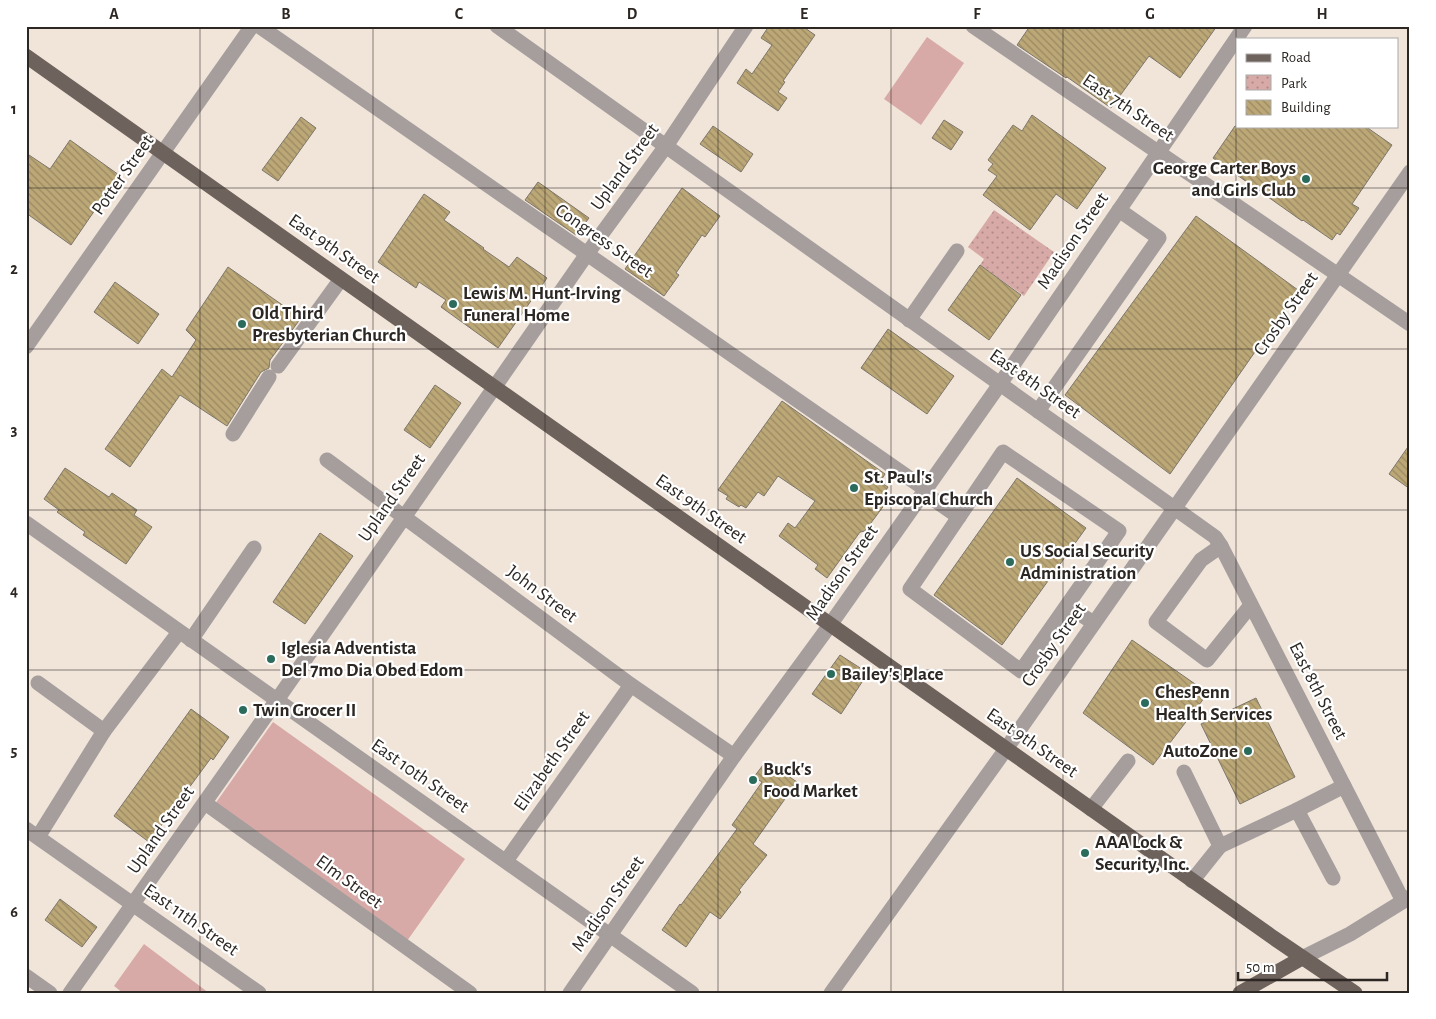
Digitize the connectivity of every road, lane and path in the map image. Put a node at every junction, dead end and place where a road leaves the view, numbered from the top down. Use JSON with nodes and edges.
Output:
{"nodes":[{"id":1,"x":252,"y":26,"type":"edge"},
{"id":2,"x":259,"y":26,"type":"edge"},
{"id":3,"x":497,"y":26,"type":"edge"},
{"id":4,"x":746,"y":26,"type":"edge"},
{"id":5,"x":972,"y":26,"type":"edge"},
{"id":6,"x":1246,"y":26,"type":"edge"},
{"id":7,"x":1238,"y":38,"type":"edge"},
{"id":8,"x":1236,"y":40,"type":"edge"},
{"id":9,"x":26,"y":56,"type":"edge"},
{"id":10,"x":666,"y":146,"type":"junction"},
{"id":11,"x":163,"y":152,"type":"junction"},
{"id":12,"x":1158,"y":152,"type":"junction"},
{"id":13,"x":1410,"y":172,"type":"edge"},
{"id":14,"x":1119,"y":210,"type":"junction"},
{"id":15,"x":957,"y":251,"type":"dead end"},
{"id":16,"x":586,"y":254,"type":"junction"},
{"id":17,"x":1338,"y":275,"type":"junction"},
{"id":18,"x":341,"y":279,"type":"junction"},
{"id":19,"x":909,"y":320,"type":"junction"},
{"id":20,"x":1410,"y":324,"type":"edge"},
{"id":21,"x":26,"y":347,"type":"edge"},
{"id":22,"x":1000,"y":384,"type":"junction"},
{"id":23,"x":494,"y":387,"type":"junction"},
{"id":24,"x":1038,"y":411,"type":"junction"},
{"id":25,"x":233,"y":434,"type":"dead end"},
{"id":26,"x":327,"y":460,"type":"dead end"},
{"id":27,"x":924,"y":491,"type":"junction"},
{"id":28,"x":1175,"y":508,"type":"junction"},
{"id":29,"x":404,"y":516,"type":"junction"},
{"id":30,"x":959,"y":517,"type":"junction"},
{"id":31,"x":27,"y":524,"type":"edge"},
{"id":32,"x":1221,"y":546,"type":"junction"},
{"id":33,"x":254,"y":548,"type":"dead end"},
{"id":34,"x":1251,"y":605,"type":"junction"},
{"id":35,"x":1067,"y":606,"type":"junction"},
{"id":36,"x":1094,"y":624,"type":"junction"},
{"id":37,"x":830,"y":625,"type":"junction"},
{"id":38,"x":185,"y":636,"type":"junction"},
{"id":39,"x":38,"y":684,"type":"dead end"},
{"id":40,"x":631,"y":685,"type":"junction"},
{"id":41,"x":277,"y":700,"type":"junction"},
{"id":42,"x":104,"y":731,"type":"junction"},
{"id":43,"x":1006,"y":749,"type":"junction"},
{"id":44,"x":734,"y":756,"type":"junction"},
{"id":45,"x":1128,"y":761,"type":"dead end"},
{"id":46,"x":1184,"y":772,"type":"dead end"},
{"id":47,"x":1344,"y":786,"type":"junction"},
{"id":48,"x":205,"y":803,"type":"junction"},
{"id":49,"x":1091,"y":809,"type":"junction"},
{"id":50,"x":1297,"y":810,"type":"junction"},
{"id":51,"x":32,"y":833,"type":"edge"},
{"id":52,"x":1220,"y":846,"type":"junction"},
{"id":53,"x":506,"y":861,"type":"junction"},
{"id":54,"x":1333,"y":878,"type":"dead end"},
{"id":55,"x":1192,"y":881,"type":"junction"},
{"id":56,"x":1406,"y":899,"type":"edge"},
{"id":57,"x":133,"y":904,"type":"junction"},
{"id":58,"x":610,"y":935,"type":"junction"},
{"id":59,"x":1302,"y":958,"type":"junction"},
{"id":60,"x":26,"y":976,"type":"edge"},
{"id":61,"x":50,"y":993,"type":"edge"},
{"id":62,"x":70,"y":993,"type":"edge"},
{"id":63,"x":259,"y":993,"type":"edge"},
{"id":64,"x":470,"y":993,"type":"edge"},
{"id":65,"x":570,"y":993,"type":"edge"},
{"id":66,"x":692,"y":993,"type":"edge"},
{"id":67,"x":831,"y":993,"type":"edge"},
{"id":68,"x":1240,"y":993,"type":"edge"},
{"id":69,"x":1355,"y":993,"type":"edge"}],
"edges":[{"from":1,"to":11,"type":"street","name":"Potter Street"},
{"from":2,"to":16,"type":"street","name":"Congress Street"},
{"from":3,"to":10,"type":"street","name":"East 8th Street"},
{"from":4,"to":10,"type":"street","name":"Upland Street"},
{"from":5,"to":12,"type":"street","name":"East 7th Street"},
{"from":6,"to":7,"type":"street","name":"Madison Street"},
{"from":8,"to":12,"type":"street","name":"Madison Street"},
{"from":9,"to":11,"type":"main road","name":"East 9th Street"},
{"from":10,"to":16,"type":"street","name":"Upland Street"},
{"from":10,"to":19,"type":"street","name":"East 8th Street"},
{"from":11,"to":18,"type":"main road","name":"East 9th Street"},
{"from":11,"to":21,"type":"street","name":"Potter Street"},
{"from":12,"to":14,"type":"street","name":"Madison Street"},
{"from":12,"to":17,"type":"street","name":"East 7th Street"},
{"from":13,"to":17,"type":"street","name":"Crosby Street"},
{"from":14,"to":22,"type":"street","name":"Madison Street"},
{"from":14,"to":24,"type":"street"},
{"from":15,"to":19,"type":"street"},
{"from":16,"to":23,"type":"street","name":"Upland Street"},
{"from":16,"to":27,"type":"street","name":"Congress Street"},
{"from":17,"to":20,"type":"street","name":"East 7th Street"},
{"from":17,"to":28,"type":"street","name":"Crosby Street"},
{"from":18,"to":23,"type":"main road","name":"East 9th Street"},
{"from":18,"to":25,"type":"street"},
{"from":19,"to":22,"type":"street","name":"East 8th Street"},
{"from":22,"to":24,"type":"street","name":"East 8th Street"},
{"from":22,"to":27,"type":"street","name":"Madison Street"},
{"from":23,"to":29,"type":"street","name":"Upland Street"},
{"from":23,"to":37,"type":"main road","name":"East 9th Street"},
{"from":24,"to":28,"type":"street","name":"East 8th Street"},
{"from":26,"to":29,"type":"street","name":"John Street"},
{"from":27,"to":30,"type":"street","name":"Congress Street"},
{"from":27,"to":37,"type":"street","name":"Madison Street"},
{"from":28,"to":32,"type":"street","name":"East 8th Street"},
{"from":28,"to":36,"type":"street","name":"Crosby Street"},
{"from":29,"to":40,"type":"street","name":"John Street"},
{"from":29,"to":41,"type":"street","name":"Upland Street"},
{"from":30,"to":35,"type":"street"},
{"from":30,"to":35,"type":"street"},
{"from":31,"to":38,"type":"street","name":"East 10th Street"},
{"from":32,"to":34,"type":"street","name":"East 8th Street"},
{"from":32,"to":34,"type":"street"},
{"from":33,"to":38,"type":"street"},
{"from":34,"to":47,"type":"street","name":"East 8th Street"},
{"from":35,"to":36,"type":"street"},
{"from":36,"to":43,"type":"street","name":"Crosby Street"},
{"from":37,"to":43,"type":"main road","name":"East 9th Street"},
{"from":37,"to":44,"type":"street","name":"Madison Street"},
{"from":38,"to":41,"type":"street","name":"East 10th Street"},
{"from":38,"to":42,"type":"street"},
{"from":39,"to":42,"type":"street"},
{"from":40,"to":44,"type":"street","name":"John Street"},
{"from":40,"to":53,"type":"street","name":"Elizabeth Street"},
{"from":41,"to":48,"type":"street","name":"Upland Street"},
{"from":41,"to":53,"type":"street","name":"East 10th Street"},
{"from":42,"to":51,"type":"street"},
{"from":43,"to":49,"type":"main road","name":"East 9th Street"},
{"from":43,"to":67,"type":"street","name":"Crosby Street"},
{"from":44,"to":58,"type":"street","name":"Madison Street"},
{"from":45,"to":49,"type":"street"},
{"from":46,"to":52,"type":"street"},
{"from":47,"to":50,"type":"street"},
{"from":47,"to":56,"type":"street","name":"East 8th Street"},
{"from":48,"to":57,"type":"street","name":"Upland Street"},
{"from":48,"to":64,"type":"street","name":"Elm Street"},
{"from":49,"to":55,"type":"main road","name":"East 9th Street"},
{"from":50,"to":52,"type":"street"},
{"from":50,"to":54,"type":"street"},
{"from":51,"to":57,"type":"street","name":"East 11th Street"},
{"from":52,"to":55,"type":"street"},
{"from":53,"to":58,"type":"street","name":"East 10th Street"},
{"from":55,"to":59,"type":"main road","name":"East 9th Street"},
{"from":56,"to":59,"type":"street"},
{"from":57,"to":62,"type":"street","name":"Upland Street"},
{"from":57,"to":63,"type":"street","name":"East 11th Street"},
{"from":58,"to":65,"type":"street","name":"Madison Street"},
{"from":58,"to":66,"type":"street","name":"East 10th Street"},
{"from":59,"to":68,"type":"main road"},
{"from":59,"to":69,"type":"main road","name":"East 9th Street"},
{"from":60,"to":61,"type":"street"}]}
